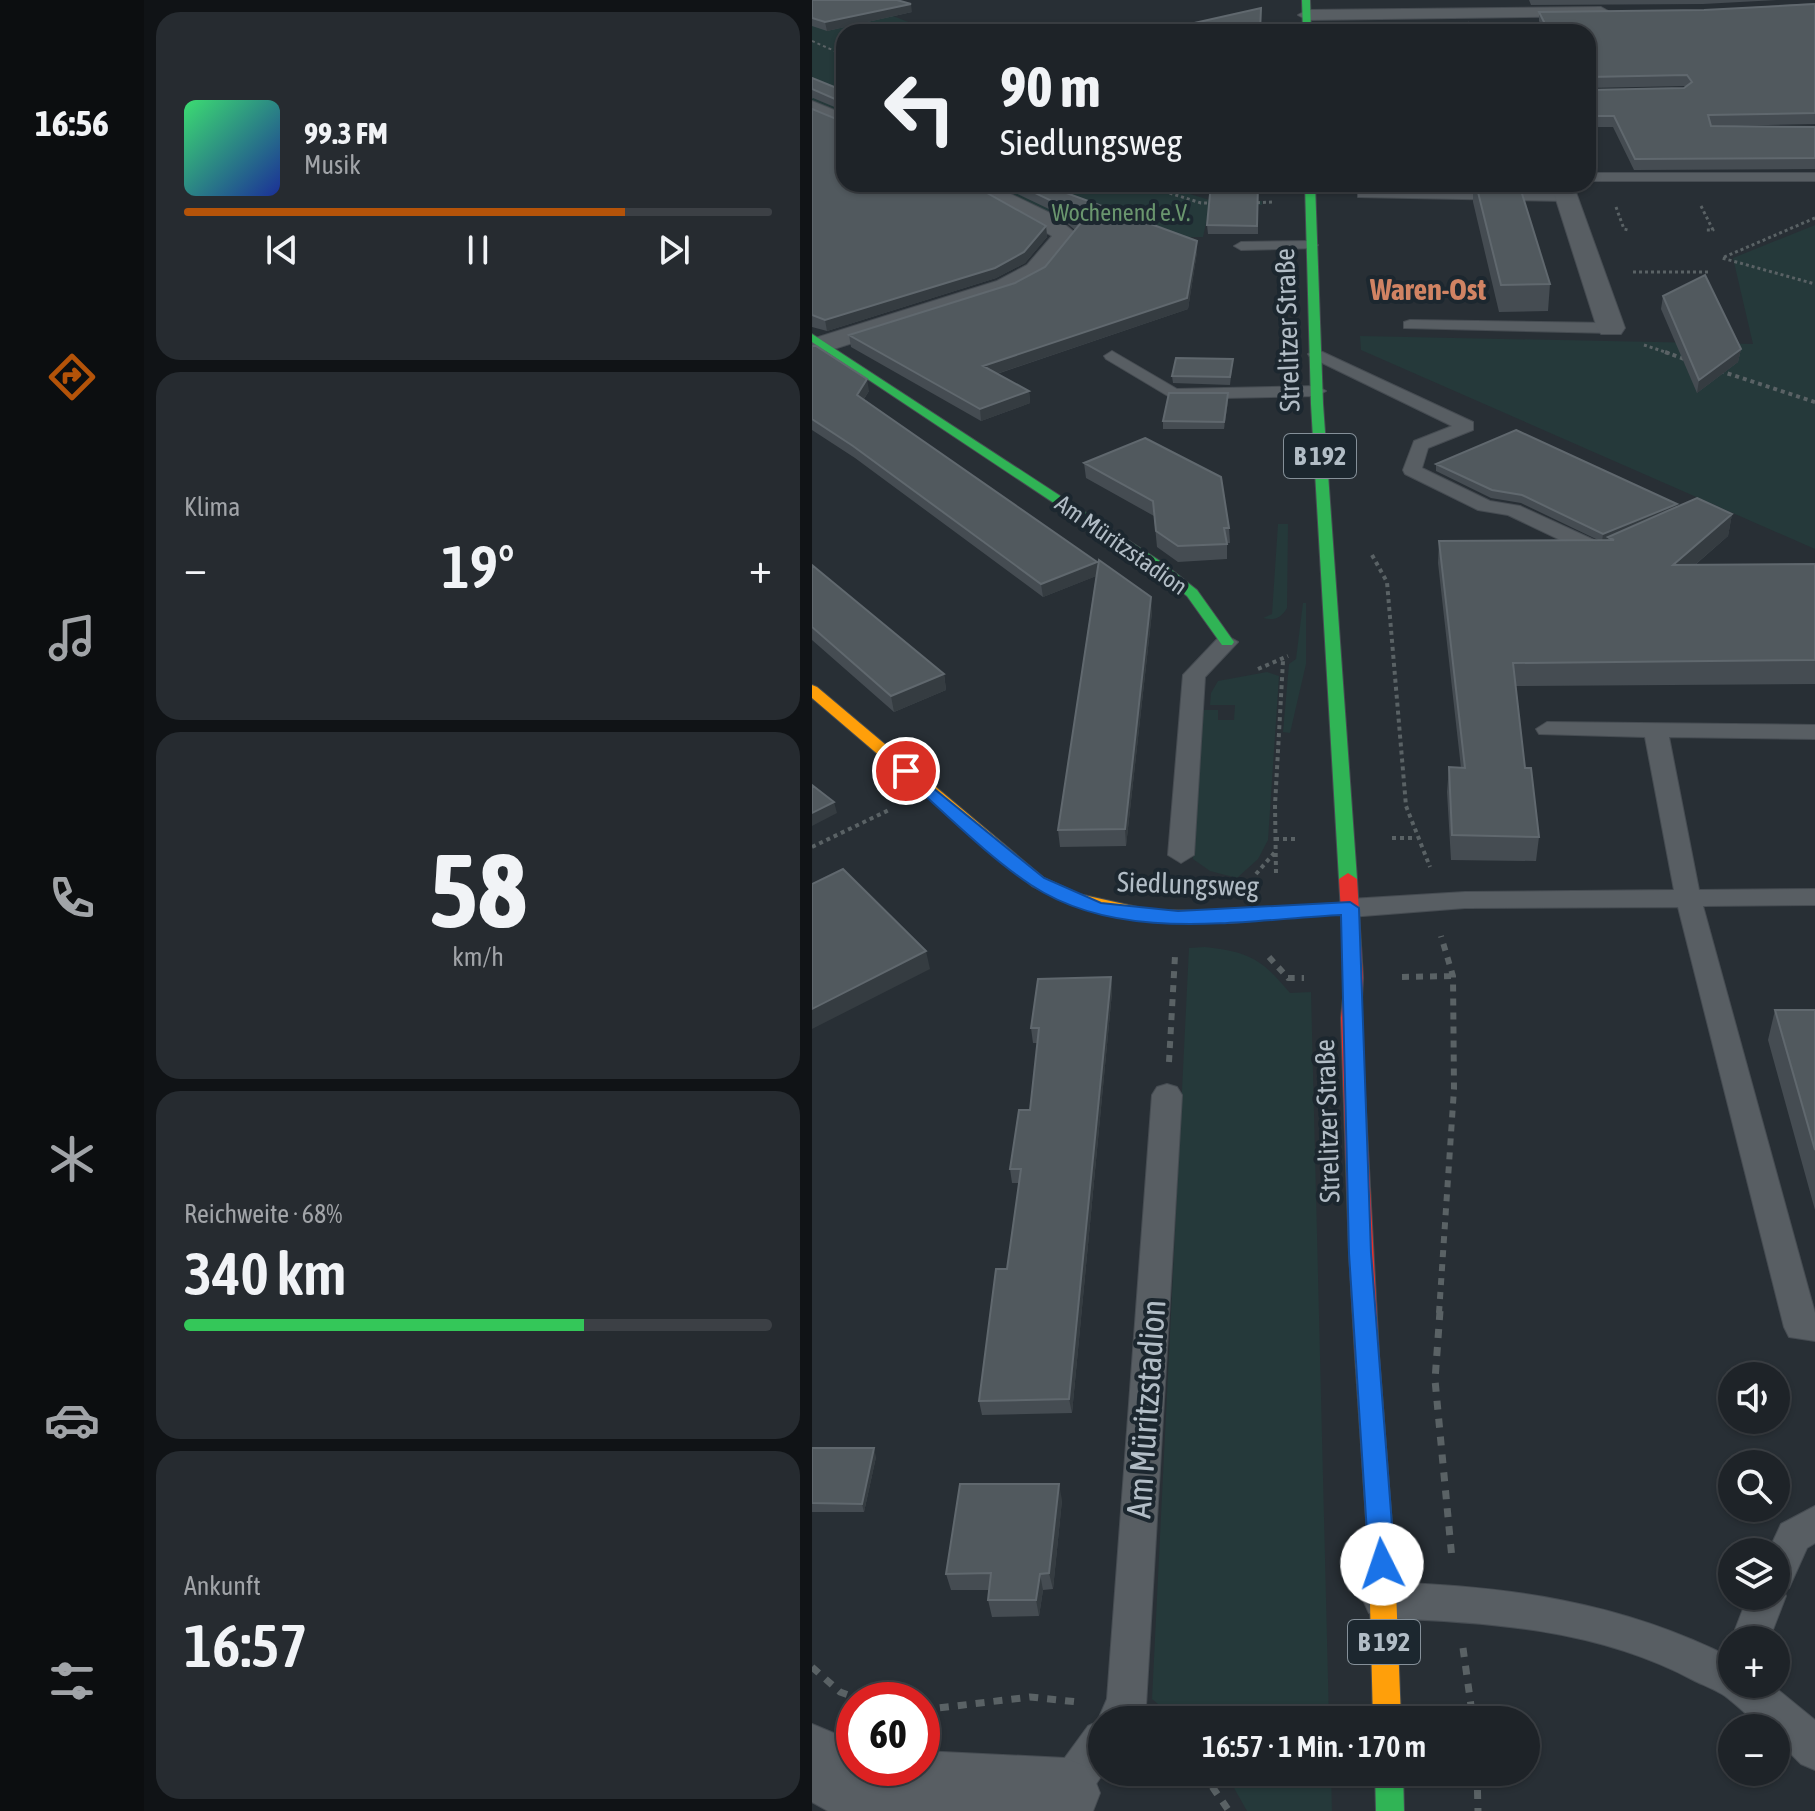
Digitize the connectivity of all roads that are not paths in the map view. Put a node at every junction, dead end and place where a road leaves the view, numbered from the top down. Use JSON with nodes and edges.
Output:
{"nodes":[{"id":1,"x":1626,"y":12,"type":"edge"},
{"id":2,"x":1500,"y":13,"type":"junction"},
{"id":3,"x":1306,"y":16,"type":"edge"},
{"id":4,"x":1504,"y":24,"type":"edge"},
{"id":5,"x":812,"y":107,"type":"edge"},
{"id":6,"x":836,"y":118,"type":"edge"},
{"id":7,"x":1596,"y":177,"type":"edge"},
{"id":8,"x":1815,"y":177,"type":"edge"},
{"id":9,"x":988,"y":192,"type":"edge"},
{"id":10,"x":1464,"y":192,"type":"edge"},
{"id":11,"x":1565,"y":192,"type":"edge"},
{"id":12,"x":1310,"y":193,"type":"edge"},
{"id":13,"x":1363,"y":194,"type":"dead end"},
{"id":14,"x":1311,"y":245,"type":"junction"},
{"id":15,"x":1241,"y":246,"type":"dead end"},
{"id":16,"x":1410,"y":325,"type":"dead end"},
{"id":17,"x":1611,"y":328,"type":"joint"},
{"id":18,"x":816,"y":343,"type":"edge"},
{"id":19,"x":1316,"y":354,"type":"junction"},
{"id":20,"x":1112,"y":356,"type":"dead end"},
{"id":21,"x":1317,"y":391,"type":"junction"},
{"id":22,"x":1627,"y":541,"type":"edge"},
{"id":23,"x":1227,"y":642,"type":"joint"},
{"id":24,"x":812,"y":690,"type":"edge"},
{"id":25,"x":1547,"y":729,"type":"dead end"},
{"id":26,"x":1656,"y":732,"type":"junction"},
{"id":27,"x":1815,"y":732,"type":"edge"},
{"id":28,"x":1181,"y":855,"type":"dead end"},
{"id":29,"x":1688,"y":897,"type":"junction"},
{"id":30,"x":1815,"y":897,"type":"edge"},
{"id":31,"x":1350,"y":908,"type":"junction"},
{"id":32,"x":1167,"y":1095,"type":"road end"},
{"id":33,"x":1815,"y":1327,"type":"edge"},
{"id":34,"x":1815,"y":1523,"type":"edge"},
{"id":35,"x":1790,"y":1545,"type":"edge"},
{"id":36,"x":1382,"y":1600,"type":"junction"},
{"id":37,"x":1718,"y":1671,"type":"edge"},
{"id":38,"x":1757,"y":1698,"type":"edge"},
{"id":39,"x":1122,"y":1706,"type":"edge"},
{"id":40,"x":1386,"y":1706,"type":"edge"},
{"id":41,"x":1815,"y":1750,"type":"edge"},
{"id":42,"x":812,"y":1758,"type":"edge"},
{"id":43,"x":1083,"y":1766,"type":"edge"},
{"id":44,"x":1389,"y":1786,"type":"edge"},
{"id":45,"x":1390,"y":1811,"type":"edge"}],
"edges":[{"from":1,"to":2,"type":"street"},
{"from":2,"to":3,"type":"street"},
{"from":2,"to":4,"type":"street"},
{"from":5,"to":6,"type":"street"},
{"from":7,"to":8,"type":"lane"},
{"from":9,"to":18,"type":"street"},
{"from":10,"to":13,"type":"lane"},
{"from":11,"to":17,"type":"street"},
{"from":12,"to":14,"type":"main road","name":"Strelitzer Straße","number":"B 192"},
{"from":14,"to":15,"type":"lane"},
{"from":14,"to":19,"type":"main road","name":"Strelitzer Straße","number":"B 192"},
{"from":16,"to":17,"type":"lane"},
{"from":18,"to":23,"type":"main road","name":"Am Müritzstadion"},
{"from":19,"to":21,"type":"main road","name":"Strelitzer Straße","number":"B 192"},
{"from":19,"to":22,"type":"lane"},
{"from":20,"to":21,"type":"lane"},
{"from":21,"to":31,"type":"main road","name":"Strelitzer Straße","number":"B 192"},
{"from":23,"to":28,"type":"lane","name":"Am Müritzstadion"},
{"from":24,"to":31,"type":"main road","name":"Siedlungsweg"},
{"from":25,"to":26,"type":"lane"},
{"from":26,"to":27,"type":"lane"},
{"from":26,"to":29,"type":"lane"},
{"from":29,"to":30,"type":"lane"},
{"from":29,"to":31,"type":"lane"},
{"from":29,"to":33,"type":"lane"},
{"from":31,"to":36,"type":"main road","name":"Strelitzer Straße","number":"B 192"},
{"from":32,"to":39,"type":"lane","name":"Am Müritzstadion"},
{"from":34,"to":35,"type":"lane"},
{"from":36,"to":37,"type":"lane"},
{"from":36,"to":40,"type":"main road","name":"Strelitzer Straße","number":"B 192"},
{"from":38,"to":41,"type":"lane"},
{"from":42,"to":43,"type":"street"},
{"from":44,"to":45,"type":"main road"}]}
